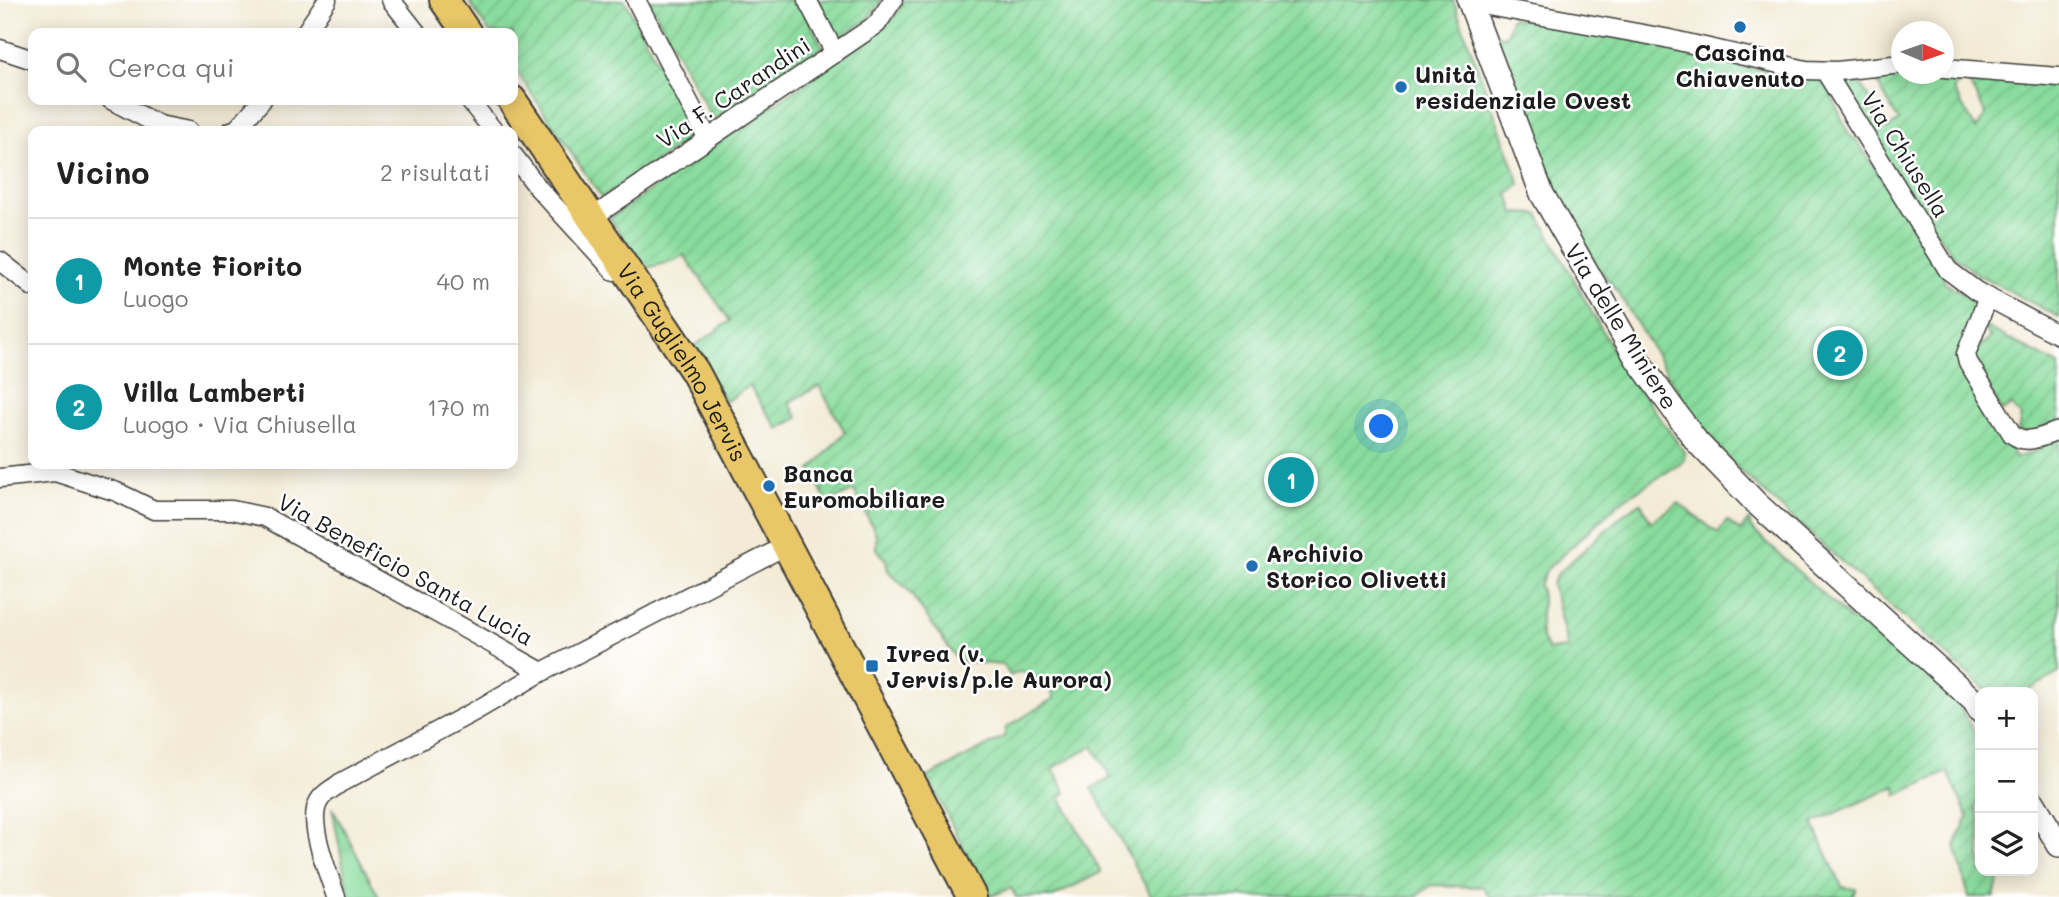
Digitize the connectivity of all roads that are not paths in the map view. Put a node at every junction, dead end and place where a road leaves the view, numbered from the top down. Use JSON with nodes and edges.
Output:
{"nodes":[{"id":1,"x":327,"y":0,"type":"edge"},
{"id":2,"x":391,"y":0,"type":"edge"},
{"id":3,"x":444,"y":0,"type":"edge"},
{"id":4,"x":636,"y":0,"type":"edge"},
{"id":5,"x":807,"y":0,"type":"edge"},
{"id":6,"x":893,"y":0,"type":"edge"},
{"id":7,"x":1470,"y":2,"type":"edge"},
{"id":8,"x":308,"y":28,"type":"edge"},
{"id":9,"x":413,"y":28,"type":"edge"},
{"id":10,"x":464,"y":28,"type":"edge"},
{"id":11,"x":0,"y":49,"type":"edge"},
{"id":12,"x":835,"y":53,"type":"junction"},
{"id":13,"x":28,"y":58,"type":"edge"},
{"id":14,"x":1891,"y":65,"type":"edge"},
{"id":15,"x":1954,"y":69,"type":"edge"},
{"id":16,"x":1825,"y":71,"type":"junction"},
{"id":17,"x":2059,"y":77,"type":"edge"},
{"id":18,"x":121,"y":105,"type":"edge"},
{"id":19,"x":258,"y":105,"type":"edge"},
{"id":20,"x":473,"y":105,"type":"edge"},
{"id":21,"x":515,"y":105,"type":"edge"},
{"id":22,"x":164,"y":126,"type":"edge"},
{"id":23,"x":240,"y":126,"type":"edge"},
{"id":24,"x":490,"y":126,"type":"edge"},
{"id":25,"x":708,"y":139,"type":"junction"},
{"id":26,"x":518,"y":162,"type":"edge"},
{"id":27,"x":593,"y":218,"type":"junction"},
{"id":28,"x":0,"y":261,"type":"edge"},
{"id":29,"x":1945,"y":263,"type":"junction"},
{"id":30,"x":28,"y":283,"type":"edge"},
{"id":31,"x":640,"y":288,"type":"junction"},
{"id":32,"x":1988,"y":297,"type":"junction"},
{"id":33,"x":2059,"y":322,"type":"edge"},
{"id":34,"x":2059,"y":335,"type":"edge"},
{"id":35,"x":2059,"y":431,"type":"edge"},
{"id":36,"x":0,"y":478,"type":"edge"},
{"id":37,"x":787,"y":545,"type":"junction"},
{"id":38,"x":542,"y":672,"type":"junction"},
{"id":39,"x":1975,"y":703,"type":"edge"},
{"id":40,"x":2038,"y":810,"type":"edge"},
{"id":41,"x":2059,"y":845,"type":"edge"},
{"id":42,"x":336,"y":897,"type":"edge"},
{"id":43,"x":972,"y":897,"type":"edge"}],
"edges":[{"from":1,"to":8,"type":"street"},
{"from":2,"to":9,"type":"street"},
{"from":3,"to":10,"type":"main road"},
{"from":4,"to":25,"type":"street"},
{"from":5,"to":12,"type":"street"},
{"from":6,"to":12,"type":"street","name":"Via F. Carandini"},
{"from":7,"to":16,"type":"street"},
{"from":7,"to":39,"type":"street","name":"Via delle Miniere"},
{"from":11,"to":13,"type":"street"},
{"from":12,"to":25,"type":"street","name":"Via F. Carandini"},
{"from":14,"to":16,"type":"street"},
{"from":15,"to":17,"type":"street"},
{"from":16,"to":29,"type":"street","name":"Via Chiusella"},
{"from":18,"to":22,"type":"street"},
{"from":19,"to":23,"type":"street"},
{"from":20,"to":24,"type":"street"},
{"from":21,"to":27,"type":"main road","name":"Via Guglielmo Jervis"},
{"from":25,"to":27,"type":"street","name":"Via F. Carandini"},
{"from":26,"to":31,"type":"street"},
{"from":27,"to":31,"type":"main road","name":"Via Guglielmo Jervis"},
{"from":28,"to":30,"type":"street"},
{"from":29,"to":32,"type":"street","name":"Via Chiusella"},
{"from":29,"to":33,"type":"street"},
{"from":31,"to":37,"type":"main road","name":"Via Guglielmo Jervis"},
{"from":32,"to":34,"type":"street","name":"Via Chiusella"},
{"from":32,"to":35,"type":"street"},
{"from":36,"to":38,"type":"street","name":"Via Beneficio Santa Lucia"},
{"from":37,"to":38,"type":"street","name":"Via Beneficio Santa Lucia"},
{"from":37,"to":43,"type":"main road","name":"Via Guglielmo Jervis"},
{"from":38,"to":42,"type":"street","name":"Via Beneficio Santa Lucia"},
{"from":40,"to":41,"type":"street"}]}
